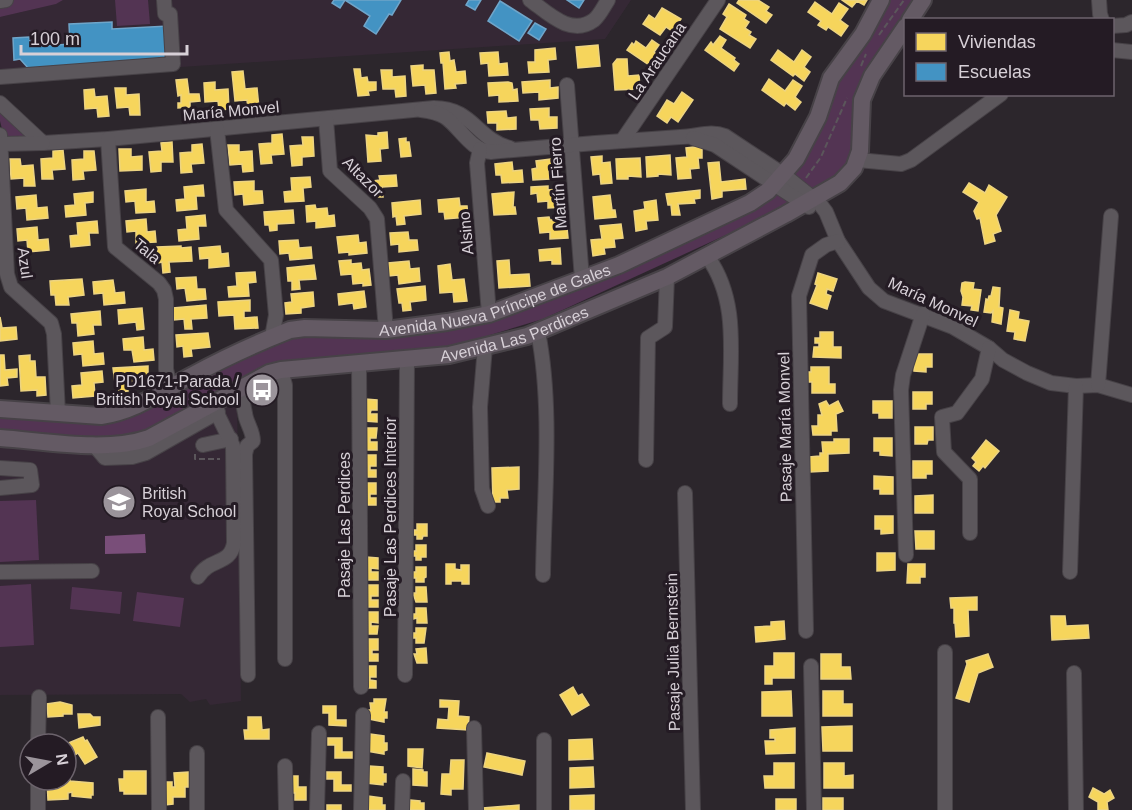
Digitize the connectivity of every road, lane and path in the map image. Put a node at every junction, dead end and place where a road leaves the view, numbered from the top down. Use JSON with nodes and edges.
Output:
{"nodes":[{"id":1,"x":6,"y":0,"type":"edge"},
{"id":2,"x":164,"y":0,"type":"edge"},
{"id":3,"x":530,"y":0,"type":"edge"},
{"id":4,"x":608,"y":0,"type":"edge"},
{"id":5,"x":718,"y":0,"type":"edge"},
{"id":6,"x":881,"y":0,"type":"edge"},
{"id":7,"x":923,"y":0,"type":"edge"},
{"id":8,"x":1099,"y":0,"type":"edge"},
{"id":9,"x":0,"y":1,"type":"edge"},
{"id":10,"x":911,"y":18,"type":"edge"},
{"id":11,"x":1101,"y":18,"type":"edge"},
{"id":12,"x":1132,"y":22,"type":"edge"},
{"id":13,"x":1114,"y":26,"type":"edge"},
{"id":14,"x":904,"y":29,"type":"edge"},
{"id":15,"x":1114,"y":50,"type":"edge"},
{"id":16,"x":1132,"y":52,"type":"edge"},
{"id":17,"x":0,"y":77,"type":"edge"},
{"id":18,"x":567,"y":85,"type":"dead end"},
{"id":19,"x":997,"y":96,"type":"edge"},
{"id":20,"x":0,"y":103,"type":"edge"},
{"id":21,"x":421,"y":110,"type":"junction"},
{"id":22,"x":326,"y":119,"type":"junction"},
{"id":23,"x":217,"y":129,"type":"junction"},
{"id":24,"x":108,"y":139,"type":"junction"},
{"id":25,"x":1,"y":140,"type":"edge"},
{"id":26,"x":622,"y":141,"type":"junction"},
{"id":27,"x":43,"y":142,"type":"junction"},
{"id":28,"x":572,"y":145,"type":"junction"},
{"id":29,"x":480,"y":149,"type":"junction"},
{"id":30,"x":518,"y":150,"type":"junction"},
{"id":31,"x":858,"y":160,"type":"junction"},
{"id":32,"x":780,"y":179,"type":"junction"},
{"id":33,"x":808,"y":201,"type":"junction"},
{"id":34,"x":1111,"y":216,"type":"dead end"},
{"id":35,"x":838,"y":241,"type":"junction"},
{"id":36,"x":707,"y":256,"type":"junction"},
{"id":37,"x":668,"y":277,"type":"junction"},
{"id":38,"x":582,"y":279,"type":"junction"},
{"id":39,"x":489,"y":314,"type":"junction"},
{"id":40,"x":922,"y":315,"type":"junction"},
{"id":41,"x":386,"y":330,"type":"junction"},
{"id":42,"x":538,"y":332,"type":"junction"},
{"id":43,"x":272,"y":337,"type":"junction"},
{"id":44,"x":485,"y":347,"type":"junction"},
{"id":45,"x":989,"y":348,"type":"junction"},
{"id":46,"x":407,"y":360,"type":"junction"},
{"id":47,"x":359,"y":364,"type":"junction"},
{"id":48,"x":281,"y":370,"type":"junction"},
{"id":49,"x":1098,"y":385,"type":"junction"},
{"id":50,"x":1076,"y":386,"type":"junction"},
{"id":51,"x":170,"y":387,"type":"junction"},
{"id":52,"x":239,"y":389,"type":"junction"},
{"id":53,"x":1132,"y":395,"type":"edge"},
{"id":54,"x":730,"y":404,"type":"dead end"},
{"id":55,"x":215,"y":407,"type":"junction"},
{"id":56,"x":0,"y":409,"type":"edge"},
{"id":57,"x":58,"y":413,"type":"junction"},
{"id":58,"x":0,"y":438,"type":"edge"},
{"id":59,"x":231,"y":439,"type":"junction"},
{"id":60,"x":204,"y":445,"type":"dead end"},
{"id":61,"x":646,"y":460,"type":"dead end"},
{"id":62,"x":0,"y":468,"type":"edge"},
{"id":63,"x":0,"y":488,"type":"edge"},
{"id":64,"x":686,"y":493,"type":"dead end"},
{"id":65,"x":488,"y":506,"type":"dead end"},
{"id":66,"x":970,"y":533,"type":"dead end"},
{"id":67,"x":906,"y":555,"type":"dead end"},
{"id":68,"x":92,"y":571,"type":"dead end"},
{"id":69,"x":0,"y":572,"type":"edge"},
{"id":70,"x":1070,"y":572,"type":"dead end"},
{"id":71,"x":543,"y":575,"type":"dead end"},
{"id":72,"x":198,"y":577,"type":"dead end"},
{"id":73,"x":806,"y":631,"type":"dead end"},
{"id":74,"x":945,"y":652,"type":"dead end"},
{"id":75,"x":285,"y":658,"type":"dead end"},
{"id":76,"x":811,"y":666,"type":"dead end"},
{"id":77,"x":1074,"y":672,"type":"dead end"},
{"id":78,"x":248,"y":675,"type":"dead end"},
{"id":79,"x":405,"y":675,"type":"dead end"},
{"id":80,"x":361,"y":687,"type":"dead end"},
{"id":81,"x":39,"y":697,"type":"dead end"},
{"id":82,"x":363,"y":715,"type":"dead end"},
{"id":83,"x":158,"y":717,"type":"dead end"},
{"id":84,"x":474,"y":728,"type":"dead end"},
{"id":85,"x":38,"y":732,"type":"edge"},
{"id":86,"x":319,"y":733,"type":"dead end"},
{"id":87,"x":544,"y":740,"type":"dead end"},
{"id":88,"x":197,"y":753,"type":"dead end"},
{"id":89,"x":285,"y":766,"type":"dead end"},
{"id":90,"x":403,"y":781,"type":"dead end"},
{"id":91,"x":38,"y":792,"type":"edge"},
{"id":92,"x":38,"y":810,"type":"edge"},
{"id":93,"x":159,"y":810,"type":"edge"},
{"id":94,"x":198,"y":810,"type":"edge"},
{"id":95,"x":286,"y":810,"type":"edge"},
{"id":96,"x":317,"y":810,"type":"edge"},
{"id":97,"x":361,"y":810,"type":"edge"},
{"id":98,"x":402,"y":810,"type":"edge"},
{"id":99,"x":476,"y":810,"type":"edge"},
{"id":100,"x":544,"y":810,"type":"edge"},
{"id":101,"x":693,"y":810,"type":"edge"},
{"id":102,"x":813,"y":810,"type":"edge"},
{"id":103,"x":945,"y":810,"type":"edge"},
{"id":104,"x":1076,"y":810,"type":"edge"}],
"edges":[{"from":1,"to":9,"type":"street"},
{"from":2,"to":17,"type":"street"},
{"from":3,"to":4,"type":"street"},
{"from":5,"to":26,"type":"street","name":"La Araucana"},
{"from":6,"to":32,"type":"main road","name":"Avenida Nueva Príncipe de Gales"},
{"from":7,"to":10,"type":"main road"},
{"from":8,"to":11,"type":"street"},
{"from":12,"to":13,"type":"street"},
{"from":14,"to":31,"type":"main road"},
{"from":15,"to":16,"type":"street"},
{"from":18,"to":28,"type":"street","name":"Martín Fierro"},
{"from":19,"to":31,"type":"street"},
{"from":20,"to":27,"type":"street"},
{"from":21,"to":22,"type":"street","name":"María Monvel"},
{"from":21,"to":29,"type":"street","name":"María Monvel"},
{"from":21,"to":30,"type":"street","name":"María Monvel"},
{"from":22,"to":23,"type":"street","name":"María Monvel"},
{"from":22,"to":41,"type":"street","name":"Altazor"},
{"from":23,"to":24,"type":"street","name":"María Monvel"},
{"from":23,"to":43,"type":"street"},
{"from":24,"to":27,"type":"street","name":"María Monvel"},
{"from":24,"to":51,"type":"street","name":"Tala"},
{"from":25,"to":27,"type":"street","name":"María Monvel"},
{"from":25,"to":57,"type":"street","name":"Azul"},
{"from":26,"to":28,"type":"street","name":"María Monvel"},
{"from":26,"to":32,"type":"street","name":"María Monvel"},
{"from":28,"to":30,"type":"street","name":"María Monvel"},
{"from":28,"to":38,"type":"street","name":"Martín Fierro"},
{"from":29,"to":30,"type":"street","name":"María Monvel"},
{"from":29,"to":39,"type":"street","name":"Alsino"},
{"from":31,"to":33,"type":"main road","name":"Avenida Las Perdices"},
{"from":32,"to":33,"type":"street","name":"María Monvel"},
{"from":32,"to":38,"type":"main road","name":"Avenida Nueva Príncipe de Gales"},
{"from":33,"to":35,"type":"street","name":"María Monvel"},
{"from":33,"to":36,"type":"main road","name":"Avenida Las Perdices"},
{"from":34,"to":49,"type":"street"},
{"from":35,"to":40,"type":"street","name":"María Monvel"},
{"from":35,"to":73,"type":"street","name":"Pasaje María Monvel"},
{"from":36,"to":37,"type":"main road","name":"Avenida Las Perdices"},
{"from":36,"to":54,"type":"street"},
{"from":37,"to":42,"type":"main road","name":"Avenida Las Perdices"},
{"from":37,"to":61,"type":"street"},
{"from":38,"to":39,"type":"main road","name":"Avenida Nueva Príncipe de Gales"},
{"from":39,"to":41,"type":"main road","name":"Avenida Nueva Príncipe de Gales"},
{"from":40,"to":45,"type":"street","name":"María Monvel"},
{"from":40,"to":67,"type":"street"},
{"from":41,"to":43,"type":"main road","name":"Avenida Nueva Príncipe de Gales"},
{"from":42,"to":44,"type":"main road","name":"Avenida Las Perdices"},
{"from":42,"to":71,"type":"street"},
{"from":43,"to":51,"type":"main road","name":"Avenida Nueva Príncipe de Gales"},
{"from":44,"to":46,"type":"main road","name":"Avenida Las Perdices"},
{"from":44,"to":65,"type":"street"},
{"from":45,"to":50,"type":"street","name":"María Monvel"},
{"from":45,"to":66,"type":"street"},
{"from":46,"to":47,"type":"main road","name":"Avenida Las Perdices"},
{"from":46,"to":79,"type":"street","name":"Pasaje Las Perdices Interior"},
{"from":47,"to":48,"type":"main road","name":"Avenida Las Perdices"},
{"from":47,"to":80,"type":"street","name":"Pasaje Las Perdices"},
{"from":48,"to":52,"type":"main road","name":"Avenida Las Perdices"},
{"from":48,"to":75,"type":"street"},
{"from":49,"to":50,"type":"street","name":"María Monvel"},
{"from":49,"to":53,"type":"street","name":"María Monvel"},
{"from":50,"to":70,"type":"street"},
{"from":51,"to":57,"type":"main road","name":"Avenida Nueva Príncipe de Gales"},
{"from":52,"to":55,"type":"main road","name":"Avenida Las Perdices"},
{"from":52,"to":78,"type":"street"},
{"from":55,"to":58,"type":"main road","name":"Avenida Las Perdices"},
{"from":55,"to":59,"type":"street"},
{"from":56,"to":57,"type":"main road","name":"Avenida Nueva Príncipe de Gales"},
{"from":59,"to":60,"type":"street"},
{"from":59,"to":72,"type":"street"},
{"from":62,"to":63,"type":"street"},
{"from":64,"to":101,"type":"street","name":"Pasaje Julia Bernstein"},
{"from":68,"to":69,"type":"street"},
{"from":74,"to":103,"type":"street"},
{"from":76,"to":102,"type":"street"},
{"from":77,"to":104,"type":"street"},
{"from":81,"to":85,"type":"street"},
{"from":82,"to":97,"type":"street"},
{"from":83,"to":93,"type":"street"},
{"from":84,"to":99,"type":"street"},
{"from":86,"to":96,"type":"street"},
{"from":87,"to":100,"type":"street"},
{"from":88,"to":94,"type":"street"},
{"from":89,"to":95,"type":"street"},
{"from":90,"to":98,"type":"street"},
{"from":91,"to":92,"type":"street"}]}
